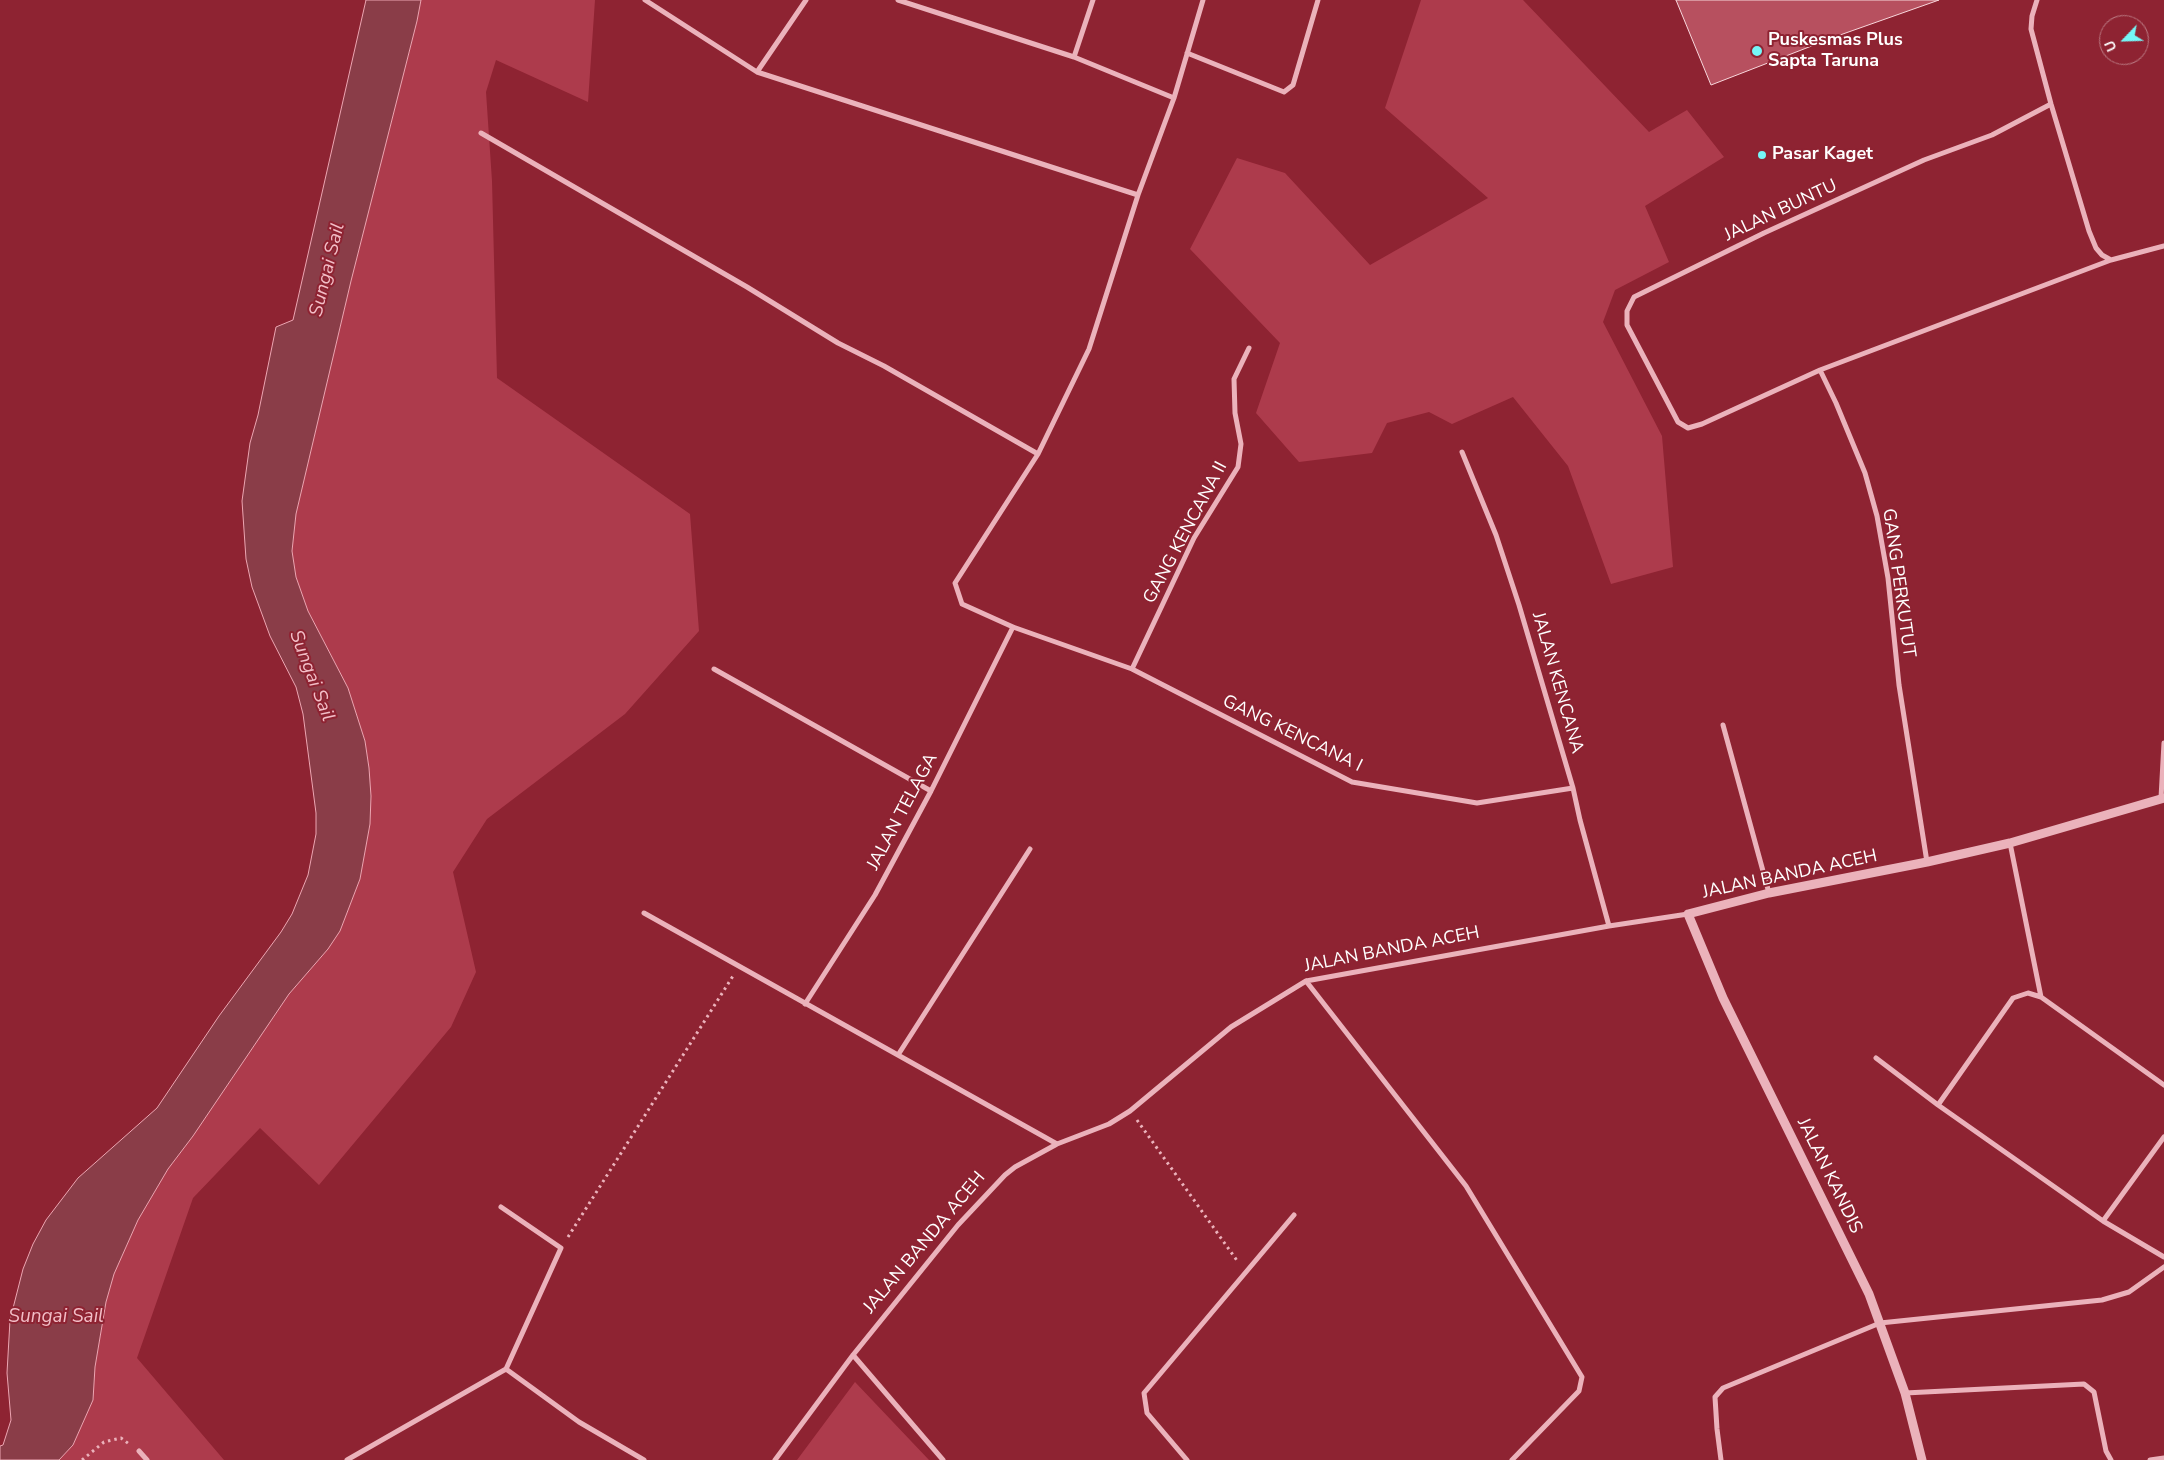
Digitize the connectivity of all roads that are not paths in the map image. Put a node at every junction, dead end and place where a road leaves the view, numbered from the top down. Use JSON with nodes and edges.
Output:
{"nodes":[{"id":1,"x":645,"y":0,"type":"edge"},
{"id":2,"x":806,"y":0,"type":"edge"},
{"id":3,"x":898,"y":0,"type":"edge"},
{"id":4,"x":1093,"y":0,"type":"edge"},
{"id":5,"x":1203,"y":0,"type":"edge"},
{"id":6,"x":1318,"y":0,"type":"edge"},
{"id":7,"x":2037,"y":0,"type":"edge"},
{"id":8,"x":1187,"y":53,"type":"junction"},
{"id":9,"x":1074,"y":57,"type":"junction"},
{"id":10,"x":757,"y":72,"type":"junction"},
{"id":11,"x":1174,"y":98,"type":"junction"},
{"id":12,"x":2051,"y":104,"type":"junction"},
{"id":13,"x":480,"y":133,"type":"dead end"},
{"id":14,"x":1138,"y":194,"type":"junction"},
{"id":15,"x":2164,"y":246,"type":"edge"},
{"id":16,"x":2111,"y":260,"type":"junction"},
{"id":17,"x":1249,"y":348,"type":"dead end"},
{"id":18,"x":1820,"y":370,"type":"junction"},
{"id":19,"x":1462,"y":452,"type":"dead end"},
{"id":20,"x":1038,"y":454,"type":"junction"},
{"id":21,"x":1013,"y":627,"type":"junction"},
{"id":22,"x":714,"y":669,"type":"dead end"},
{"id":23,"x":1132,"y":669,"type":"junction"},
{"id":24,"x":1722,"y":726,"type":"dead end"},
{"id":25,"x":2164,"y":743,"type":"edge"},
{"id":26,"x":1573,"y":788,"type":"junction"},
{"id":27,"x":931,"y":791,"type":"junction"},
{"id":28,"x":2163,"y":798,"type":"edge"},
{"id":29,"x":2010,"y":843,"type":"junction"},
{"id":30,"x":1030,"y":849,"type":"dead end"},
{"id":31,"x":1927,"y":862,"type":"junction"},
{"id":32,"x":1769,"y":893,"type":"junction"},
{"id":33,"x":644,"y":913,"type":"dead end"},
{"id":34,"x":1688,"y":914,"type":"junction"},
{"id":35,"x":1609,"y":926,"type":"junction"},
{"id":36,"x":1306,"y":981,"type":"junction"},
{"id":37,"x":2042,"y":997,"type":"junction"},
{"id":38,"x":805,"y":1004,"type":"junction"},
{"id":39,"x":898,"y":1054,"type":"junction"},
{"id":40,"x":1876,"y":1058,"type":"dead end"},
{"id":41,"x":2164,"y":1085,"type":"edge"},
{"id":42,"x":1938,"y":1105,"type":"junction"},
{"id":43,"x":2164,"y":1137,"type":"edge"},
{"id":44,"x":1057,"y":1144,"type":"junction"},
{"id":45,"x":501,"y":1207,"type":"dead end"},
{"id":46,"x":1294,"y":1215,"type":"dead end"},
{"id":47,"x":2102,"y":1221,"type":"junction"},
{"id":48,"x":2164,"y":1257,"type":"edge"},
{"id":49,"x":2164,"y":1267,"type":"edge"},
{"id":50,"x":1880,"y":1323,"type":"junction"},
{"id":51,"x":853,"y":1355,"type":"junction"},
{"id":52,"x":506,"y":1369,"type":"junction"},
{"id":53,"x":1906,"y":1394,"type":"junction"},
{"id":54,"x":139,"y":1451,"type":"road end"},
{"id":55,"x":2164,"y":1458,"type":"edge"},
{"id":56,"x":147,"y":1460,"type":"edge"},
{"id":57,"x":347,"y":1460,"type":"edge"},
{"id":58,"x":644,"y":1460,"type":"edge"},
{"id":59,"x":775,"y":1460,"type":"edge"},
{"id":60,"x":943,"y":1460,"type":"edge"},
{"id":61,"x":1187,"y":1460,"type":"edge"},
{"id":62,"x":1512,"y":1460,"type":"edge"},
{"id":63,"x":1721,"y":1460,"type":"edge"},
{"id":64,"x":1922,"y":1460,"type":"edge"},
{"id":65,"x":2112,"y":1460,"type":"edge"},
{"id":66,"x":2150,"y":1460,"type":"edge"}],
"edges":[{"from":1,"to":10,"type":"street"},
{"from":2,"to":10,"type":"street"},
{"from":3,"to":9,"type":"street"},
{"from":4,"to":9,"type":"street"},
{"from":5,"to":8,"type":"street","name":"GANG KENCANA I"},
{"from":6,"to":8,"type":"street"},
{"from":7,"to":12,"type":"street"},
{"from":8,"to":11,"type":"street","name":"GANG KENCANA I"},
{"from":9,"to":11,"type":"street"},
{"from":10,"to":14,"type":"street"},
{"from":11,"to":14,"type":"street","name":"GANG KENCANA I"},
{"from":12,"to":16,"type":"street"},
{"from":12,"to":18,"type":"street","name":"JALAN BUNTU"},
{"from":13,"to":20,"type":"street"},
{"from":14,"to":20,"type":"street","name":"GANG KENCANA I"},
{"from":15,"to":16,"type":"street"},
{"from":16,"to":18,"type":"street"},
{"from":17,"to":23,"type":"street","name":"GANG KENCANA II"},
{"from":18,"to":31,"type":"street","name":"GANG PERKUTUT"},
{"from":19,"to":26,"type":"street","name":"JALAN KENCANA"},
{"from":20,"to":21,"type":"street","name":"GANG KENCANA I"},
{"from":21,"to":23,"type":"street","name":"GANG KENCANA I"},
{"from":21,"to":27,"type":"street","name":"JALAN TELAGA"},
{"from":22,"to":27,"type":"street"},
{"from":23,"to":26,"type":"street","name":"GANG KENCANA I"},
{"from":24,"to":32,"type":"street"},
{"from":25,"to":28,"type":"street"},
{"from":26,"to":35,"type":"street","name":"JALAN KENCANA"},
{"from":27,"to":38,"type":"street","name":"JALAN TELAGA"},
{"from":28,"to":29,"type":"street","name":"JALAN BANDA ACEH"},
{"from":29,"to":31,"type":"street","name":"JALAN BANDA ACEH"},
{"from":29,"to":37,"type":"street"},
{"from":30,"to":39,"type":"street"},
{"from":31,"to":32,"type":"street","name":"JALAN BANDA ACEH"},
{"from":32,"to":34,"type":"street","name":"JALAN BANDA ACEH"},
{"from":33,"to":38,"type":"street"},
{"from":34,"to":35,"type":"street","name":"JALAN BANDA ACEH"},
{"from":34,"to":50,"type":"street","name":"JALAN KANDIS"},
{"from":35,"to":36,"type":"street","name":"JALAN BANDA ACEH"},
{"from":36,"to":44,"type":"street","name":"JALAN BANDA ACEH"},
{"from":36,"to":62,"type":"street"},
{"from":37,"to":41,"type":"street"},
{"from":37,"to":42,"type":"street"},
{"from":38,"to":39,"type":"street"},
{"from":39,"to":44,"type":"street"},
{"from":40,"to":42,"type":"street"},
{"from":42,"to":47,"type":"street"},
{"from":43,"to":47,"type":"street"},
{"from":44,"to":51,"type":"street","name":"JALAN BANDA ACEH"},
{"from":45,"to":52,"type":"street"},
{"from":46,"to":61,"type":"street"},
{"from":47,"to":48,"type":"street"},
{"from":49,"to":50,"type":"street"},
{"from":50,"to":53,"type":"street","name":"JALAN KANDIS"},
{"from":50,"to":63,"type":"street"},
{"from":51,"to":59,"type":"street","name":"JALAN BANDA ACEH"},
{"from":51,"to":60,"type":"street"},
{"from":52,"to":57,"type":"street"},
{"from":52,"to":58,"type":"street"},
{"from":53,"to":64,"type":"street","name":"JALAN KANDIS"},
{"from":53,"to":65,"type":"street"},
{"from":54,"to":56,"type":"street"},
{"from":55,"to":66,"type":"street"}]}
